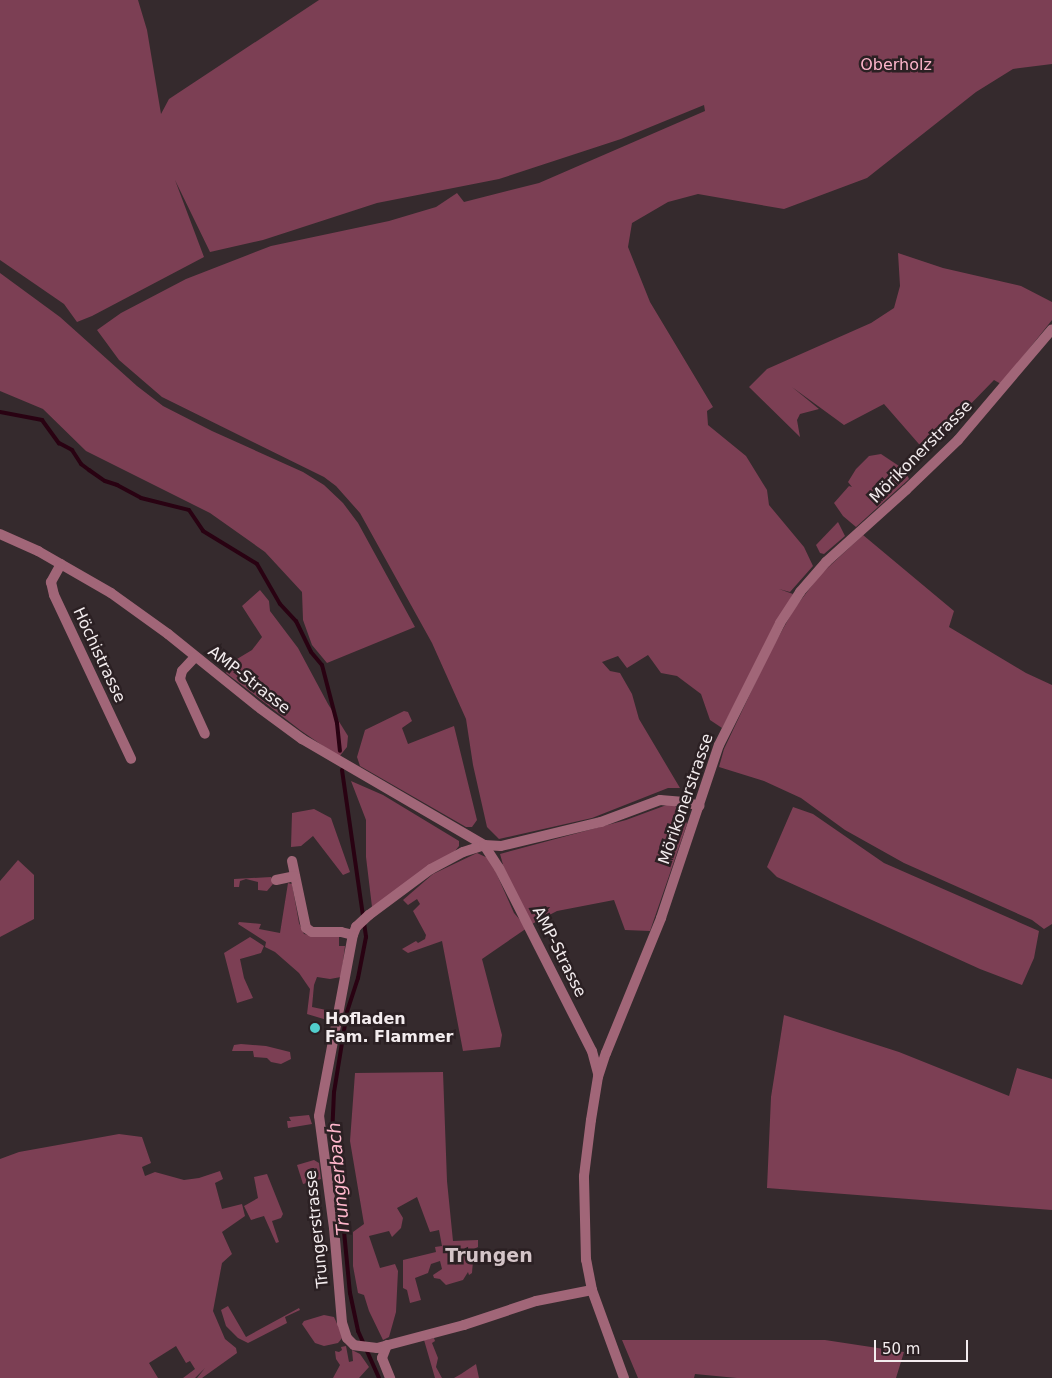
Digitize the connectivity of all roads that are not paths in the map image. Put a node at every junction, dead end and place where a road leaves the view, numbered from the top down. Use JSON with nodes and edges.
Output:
{"nodes":[{"id":1,"x":1052,"y":329,"type":"edge"},
{"id":2,"x":0,"y":534,"type":"edge"},
{"id":3,"x":61,"y":564,"type":"junction"},
{"id":4,"x":195,"y":657,"type":"junction"},
{"id":5,"x":205,"y":734,"type":"dead end"},
{"id":6,"x":132,"y":759,"type":"dead end"},
{"id":7,"x":700,"y":806,"type":"junction"},
{"id":8,"x":484,"y":845,"type":"junction"},
{"id":9,"x":292,"y":861,"type":"dead end"},
{"id":10,"x":294,"y":876,"type":"junction"},
{"id":11,"x":276,"y":880,"type":"dead end"},
{"id":12,"x":355,"y":931,"type":"junction"},
{"id":13,"x":598,"y":1078,"type":"junction"},
{"id":14,"x":592,"y":1290,"type":"junction"},
{"id":15,"x":382,"y":1347,"type":"junction"},
{"id":16,"x":390,"y":1378,"type":"edge"},
{"id":17,"x":624,"y":1378,"type":"edge"}],
"edges":[{"from":1,"to":7,"type":"street","name":"Mörikonerstrasse"},
{"from":2,"to":3,"type":"street","name":"AMP-Strasse"},
{"from":3,"to":4,"type":"street","name":"AMP-Strasse"},
{"from":3,"to":6,"type":"street","name":"Höchistrasse"},
{"from":4,"to":5,"type":"street"},
{"from":4,"to":8,"type":"street","name":"AMP-Strasse"},
{"from":7,"to":8,"type":"street"},
{"from":7,"to":13,"type":"street","name":"Mörikonerstrasse"},
{"from":8,"to":12,"type":"street"},
{"from":8,"to":13,"type":"street","name":"AMP-Strasse"},
{"from":9,"to":10,"type":"street"},
{"from":10,"to":11,"type":"street"},
{"from":10,"to":12,"type":"street"},
{"from":12,"to":15,"type":"street","name":"Trungerstrasse"},
{"from":13,"to":14,"type":"street","name":"Mörikonerstrasse"},
{"from":14,"to":15,"type":"street","name":"Trungerstrasse"},
{"from":14,"to":17,"type":"street","name":"Mörikonerstrasse"},
{"from":15,"to":16,"type":"street"}]}
